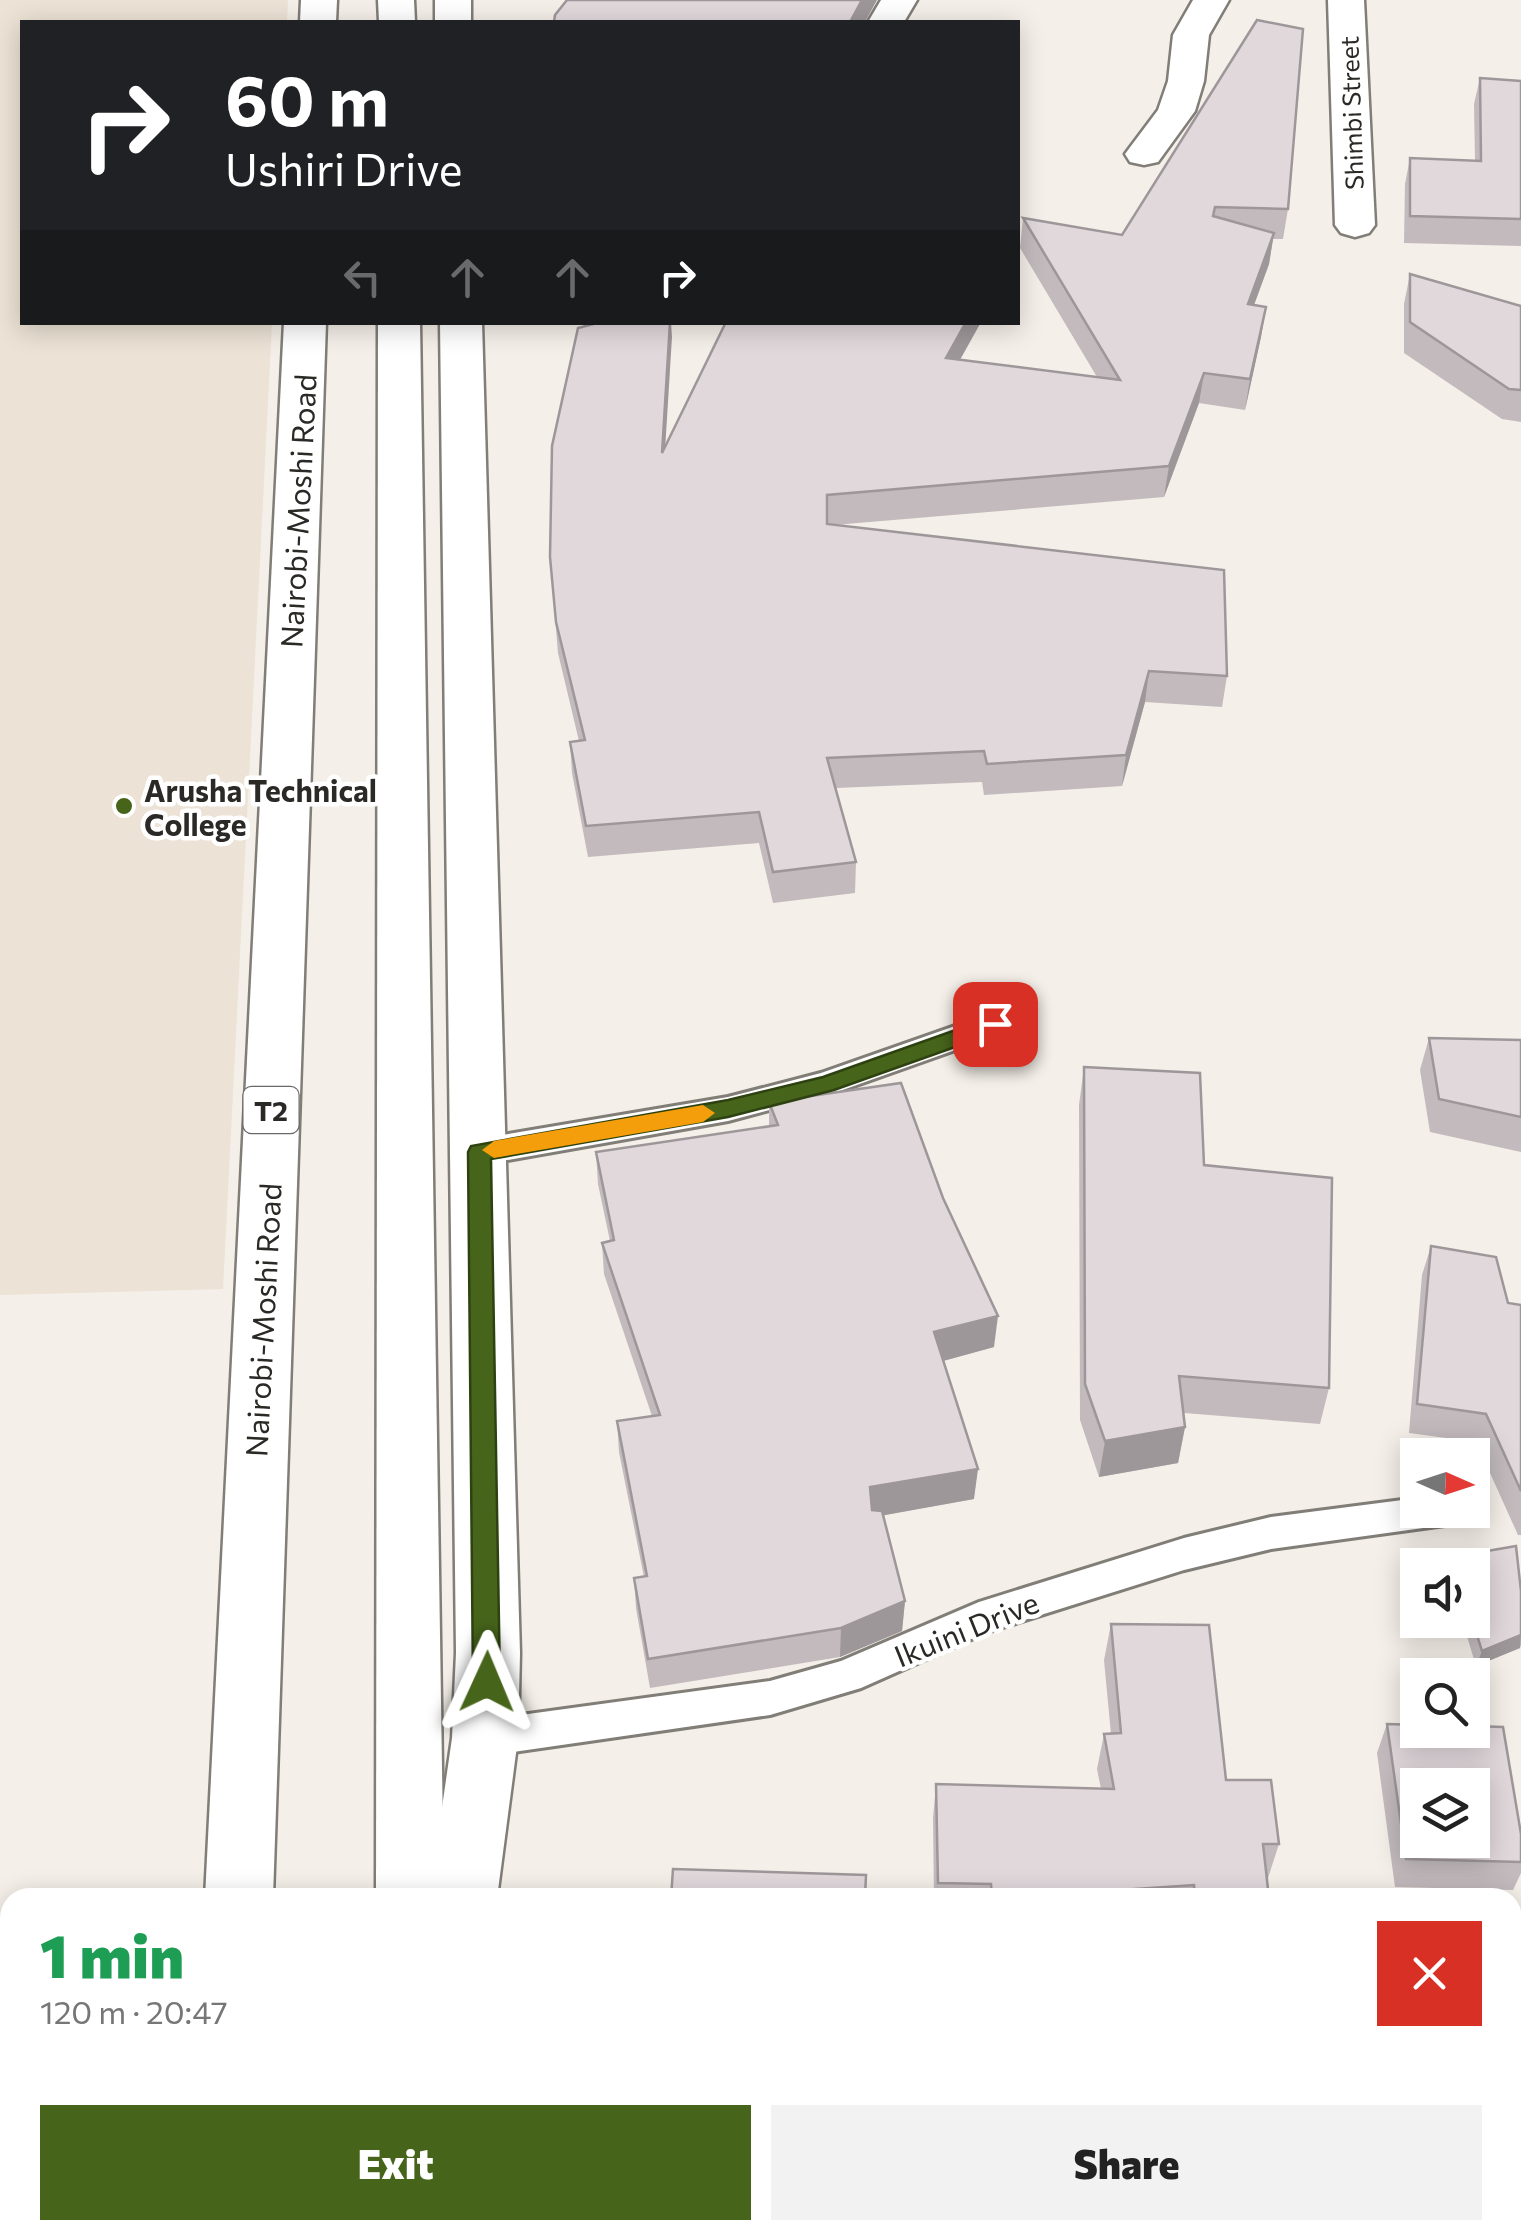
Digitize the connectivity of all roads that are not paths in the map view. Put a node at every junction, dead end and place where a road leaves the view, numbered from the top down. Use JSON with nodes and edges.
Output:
{"nodes":[{"id":1,"x":1211,"y":0,"type":"edge"},
{"id":2,"x":1346,"y":0,"type":"edge"},
{"id":3,"x":1144,"y":154,"type":"dead end"},
{"id":4,"x":1354,"y":225,"type":"dead end"},
{"id":5,"x":306,"y":325,"type":"edge"},
{"id":6,"x":399,"y":325,"type":"edge"},
{"id":7,"x":461,"y":325,"type":"edge"},
{"id":8,"x":995,"y":1024,"type":"dead end"},
{"id":9,"x":479,"y":1152,"type":"junction"},
{"id":10,"x":1400,"y":1516,"type":"edge"},
{"id":11,"x":486,"y":1738,"type":"junction"},
{"id":12,"x":238,"y":1888,"type":"edge"},
{"id":13,"x":410,"y":1888,"type":"edge"},
{"id":14,"x":464,"y":1888,"type":"edge"}],
"edges":[{"from":1,"to":3,"type":"main road"},
{"from":2,"to":4,"type":"main road","name":"Shimbi Street"},
{"from":5,"to":12,"type":"main road","name":"Nairobi-Moshi Road","number":"T2"},
{"from":6,"to":13,"type":"main road"},
{"from":7,"to":9,"type":"main road"},
{"from":8,"to":9,"type":"lane"},
{"from":9,"to":11,"type":"main road"},
{"from":10,"to":11,"type":"lane","name":"Ikuini Drive"},
{"from":11,"to":14,"type":"main road"}]}
